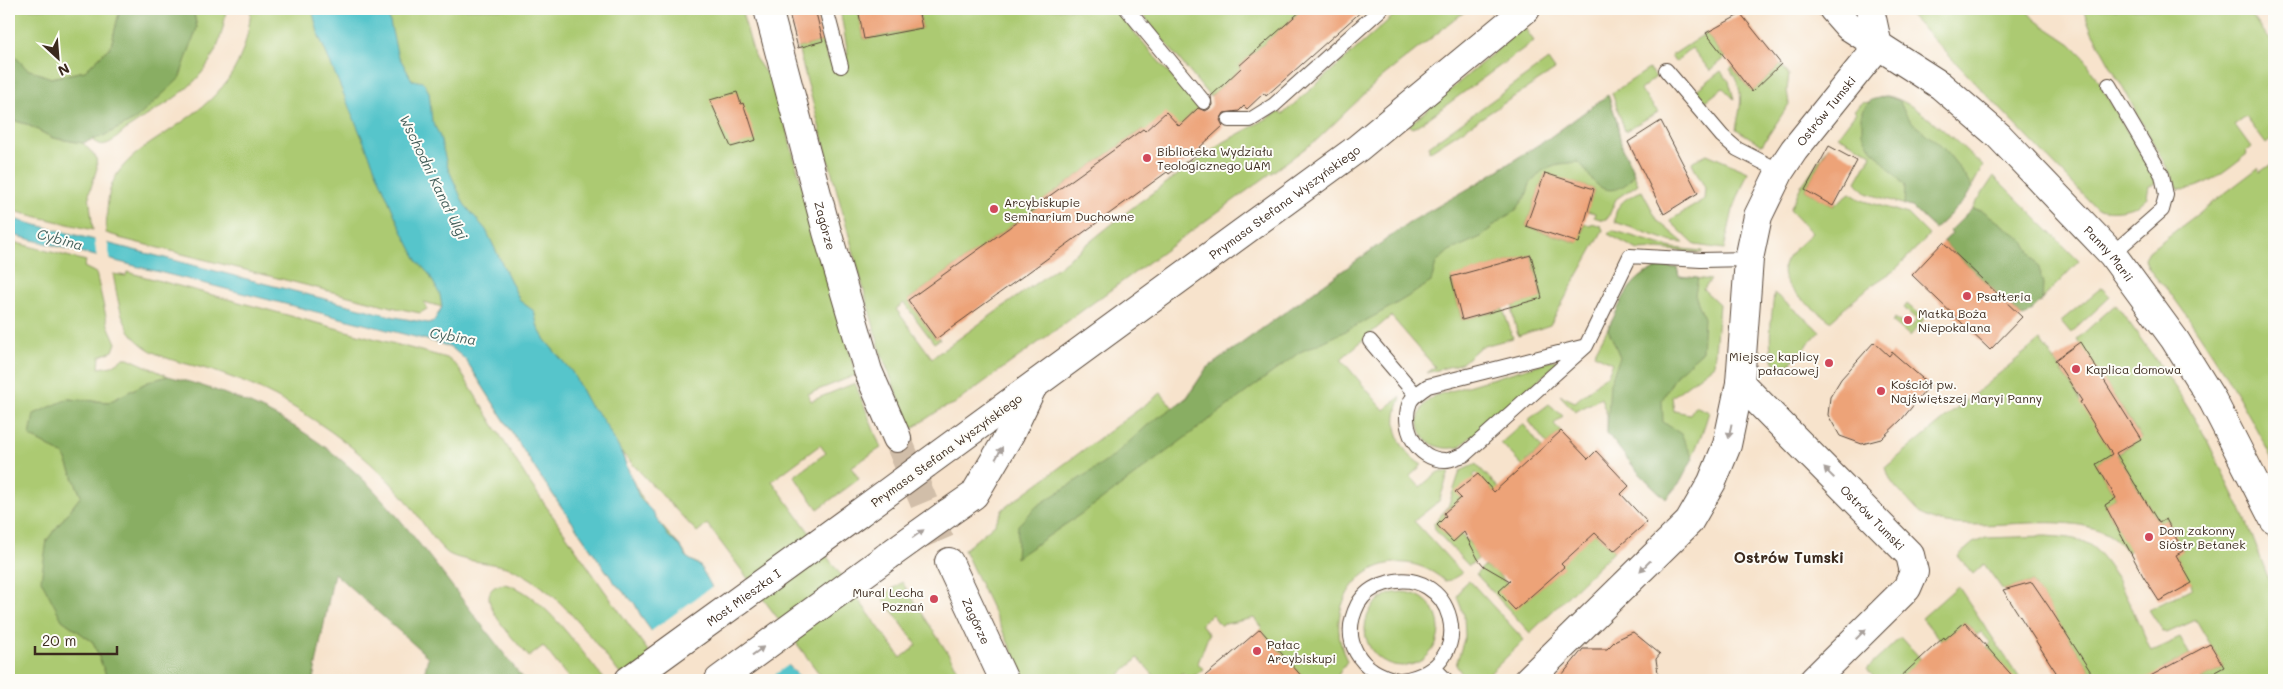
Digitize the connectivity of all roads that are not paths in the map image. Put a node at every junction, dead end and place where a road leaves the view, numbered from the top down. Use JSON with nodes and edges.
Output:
{"nodes":[{"id":1,"x":768,"y":9,"type":"edge"},
{"id":2,"x":826,"y":9,"type":"edge"},
{"id":3,"x":1127,"y":9,"type":"edge"},
{"id":4,"x":1381,"y":9,"type":"edge"},
{"id":5,"x":1526,"y":9,"type":"edge"},
{"id":6,"x":1833,"y":9,"type":"edge"},
{"id":7,"x":1870,"y":9,"type":"edge"},
{"id":8,"x":1878,"y":46,"type":"junction"},
{"id":9,"x":841,"y":66,"type":"dead end"},
{"id":10,"x":1666,"y":70,"type":"dead end"},
{"id":11,"x":2109,"y":85,"type":"dead end"},
{"id":12,"x":1204,"y":102,"type":"dead end"},
{"id":13,"x":1229,"y":120,"type":"dead end"},
{"id":14,"x":1780,"y":171,"type":"junction"},
{"id":15,"x":2112,"y":254,"type":"junction"},
{"id":16,"x":1749,"y":259,"type":"junction"},
{"id":17,"x":1370,"y":341,"type":"dead end"},
{"id":18,"x":1586,"y":346,"type":"junction"},
{"id":19,"x":1740,"y":383,"type":"junction"},
{"id":20,"x":1034,"y":385,"type":"junction"},
{"id":21,"x":1416,"y":395,"type":"junction"},
{"id":22,"x":897,"y":438,"type":"tunnel mouth"},
{"id":23,"x":858,"y":514,"type":"joint"},
{"id":24,"x":2274,"y":520,"type":"edge"},
{"id":25,"x":949,"y":562,"type":"tunnel mouth"},
{"id":26,"x":1434,"y":669,"type":"junction"},
{"id":27,"x":1830,"y":675,"type":"edge"},
{"id":28,"x":629,"y":680,"type":"edge"},
{"id":29,"x":719,"y":680,"type":"edge"},
{"id":30,"x":1004,"y":680,"type":"edge"},
{"id":31,"x":1398,"y":680,"type":"edge"},
{"id":32,"x":1402,"y":680,"type":"edge"},
{"id":33,"x":1446,"y":680,"type":"edge"},
{"id":34,"x":1528,"y":680,"type":"edge"}],
"edges":[{"from":1,"to":22,"type":"street","name":"Zagórze"},
{"from":2,"to":9,"type":"lane"},
{"from":3,"to":12,"type":"lane"},
{"from":4,"to":13,"type":"lane"},
{"from":5,"to":20,"type":"street","name":"Prymasa Stefana Wyszyńskiego"},
{"from":6,"to":8,"type":"street","name":"Panny Marii"},
{"from":7,"to":8,"type":"street"},
{"from":8,"to":14,"type":"street","name":"Ostrów Tumski"},
{"from":8,"to":15,"type":"street","name":"Panny Marii"},
{"from":10,"to":14,"type":"lane"},
{"from":11,"to":15,"type":"lane"},
{"from":14,"to":16,"type":"street","name":"Ostrów Tumski"},
{"from":15,"to":24,"type":"street","name":"Panny Marii"},
{"from":16,"to":18,"type":"lane"},
{"from":16,"to":19,"type":"street","name":"Ostrów Tumski"},
{"from":17,"to":21,"type":"lane"},
{"from":18,"to":21,"type":"lane"},
{"from":18,"to":21,"type":"lane"},
{"from":27,"to":19,"type":"street","name":"Ostrów Tumski","one_way":true},
{"from":19,"to":34,"type":"street","name":"Ostrów Tumski","one_way":true},
{"from":20,"to":23,"type":"street","name":"Prymasa Stefana Wyszyńskiego","bridge":true},
{"from":29,"to":20,"type":"street","name":"Prymasa Stefana Wyszyńskiego","one_way":true,"bridge":true},
{"from":23,"to":28,"type":"street","name":"Most Mieszka I"},
{"from":25,"to":30,"type":"street","name":"Zagórze"},
{"from":26,"to":31,"type":"lane"},
{"from":26,"to":32,"type":"lane"},
{"from":26,"to":33,"type":"lane"}]}
